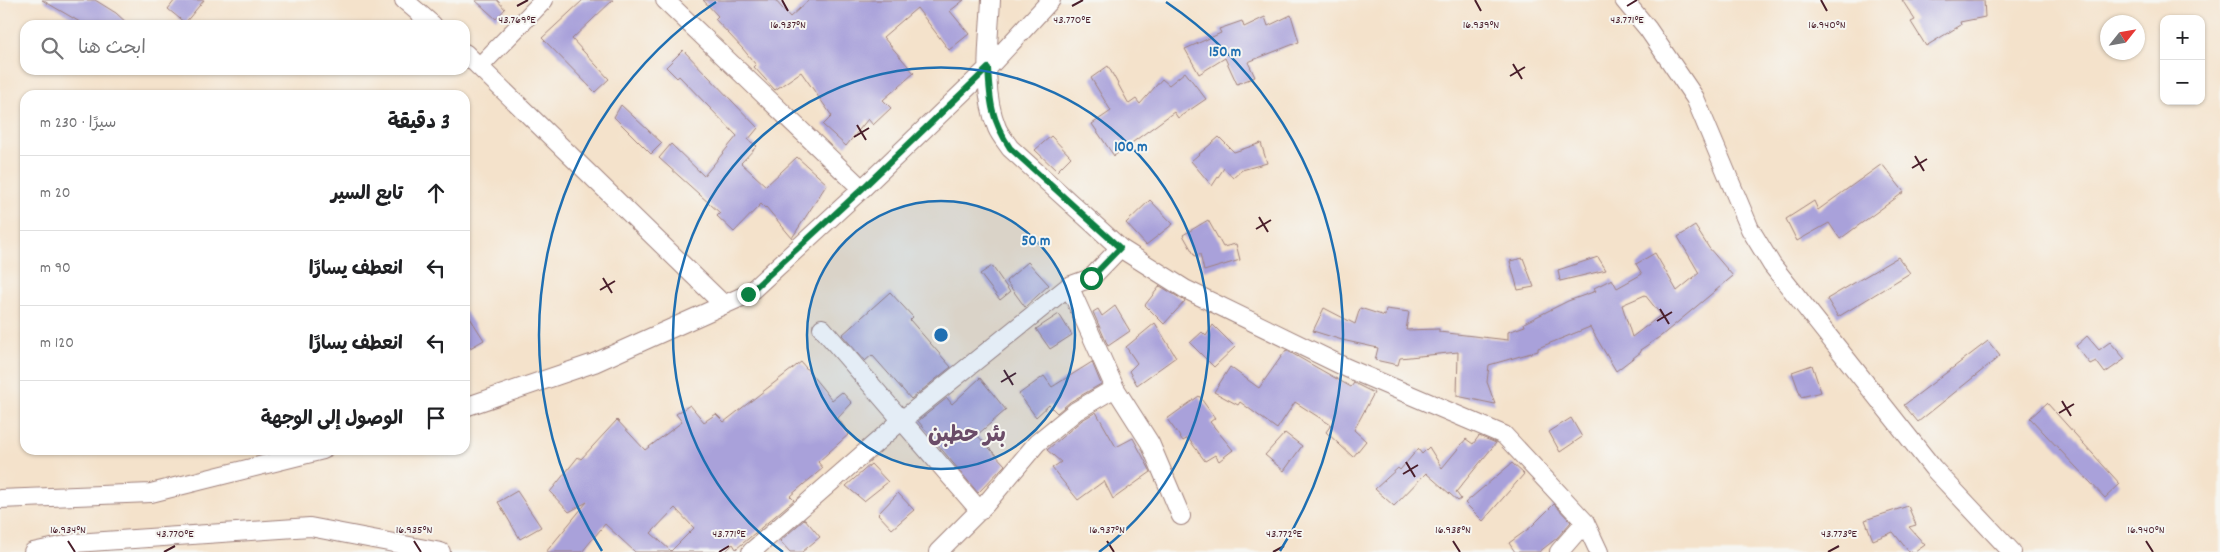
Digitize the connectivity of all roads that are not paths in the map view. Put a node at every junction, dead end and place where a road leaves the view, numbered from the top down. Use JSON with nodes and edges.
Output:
{"nodes":[{"id":1,"x":404,"y":0,"type":"edge"},
{"id":2,"x":544,"y":0,"type":"edge"},
{"id":3,"x":665,"y":0,"type":"edge"},
{"id":4,"x":991,"y":0,"type":"edge"},
{"id":5,"x":1051,"y":0,"type":"edge"},
{"id":6,"x":1624,"y":0,"type":"edge"},
{"id":7,"x":427,"y":20,"type":"edge"},
{"id":8,"x":470,"y":57,"type":"edge"},
{"id":9,"x":480,"y":66,"type":"junction"},
{"id":10,"x":988,"y":68,"type":"junction"},
{"id":11,"x":862,"y":189,"type":"junction"},
{"id":12,"x":1120,"y":248,"type":"junction"},
{"id":13,"x":1069,"y":286,"type":"junction"},
{"id":14,"x":724,"y":304,"type":"junction"},
{"id":15,"x":822,"y":328,"type":"dead end"},
{"id":16,"x":1114,"y":388,"type":"junction"},
{"id":17,"x":470,"y":405,"type":"edge"},
{"id":18,"x":902,"y":420,"type":"junction"},
{"id":19,"x":303,"y":455,"type":"edge"},
{"id":20,"x":0,"y":499,"type":"edge"},
{"id":21,"x":980,"y":510,"type":"junction"},
{"id":22,"x":1181,"y":516,"type":"dead end"},
{"id":23,"x":1585,"y":522,"type":"junction"},
{"id":24,"x":33,"y":552,"type":"edge"},
{"id":25,"x":441,"y":552,"type":"edge"},
{"id":26,"x":751,"y":552,"type":"edge"},
{"id":27,"x":938,"y":552,"type":"edge"},
{"id":28,"x":1559,"y":552,"type":"edge"},
{"id":29,"x":1599,"y":552,"type":"edge"},
{"id":30,"x":2012,"y":552,"type":"edge"}],
"edges":[{"from":1,"to":7,"type":"street"},
{"from":2,"to":9,"type":"street"},
{"from":3,"to":11,"type":"street"},
{"from":4,"to":10,"type":"street"},
{"from":5,"to":10,"type":"street"},
{"from":6,"to":30,"type":"street"},
{"from":8,"to":9,"type":"street"},
{"from":9,"to":14,"type":"street"},
{"from":10,"to":11,"type":"street"},
{"from":10,"to":12,"type":"street"},
{"from":11,"to":14,"type":"street"},
{"from":12,"to":13,"type":"street"},
{"from":12,"to":23,"type":"street"},
{"from":13,"to":16,"type":"street"},
{"from":13,"to":18,"type":"street"},
{"from":14,"to":17,"type":"street"},
{"from":15,"to":18,"type":"street"},
{"from":16,"to":21,"type":"street"},
{"from":16,"to":22,"type":"street"},
{"from":18,"to":21,"type":"street"},
{"from":18,"to":26,"type":"street"},
{"from":19,"to":20,"type":"street"},
{"from":21,"to":27,"type":"street"},
{"from":23,"to":28,"type":"street"},
{"from":23,"to":29,"type":"street"},
{"from":24,"to":25,"type":"street"}]}
